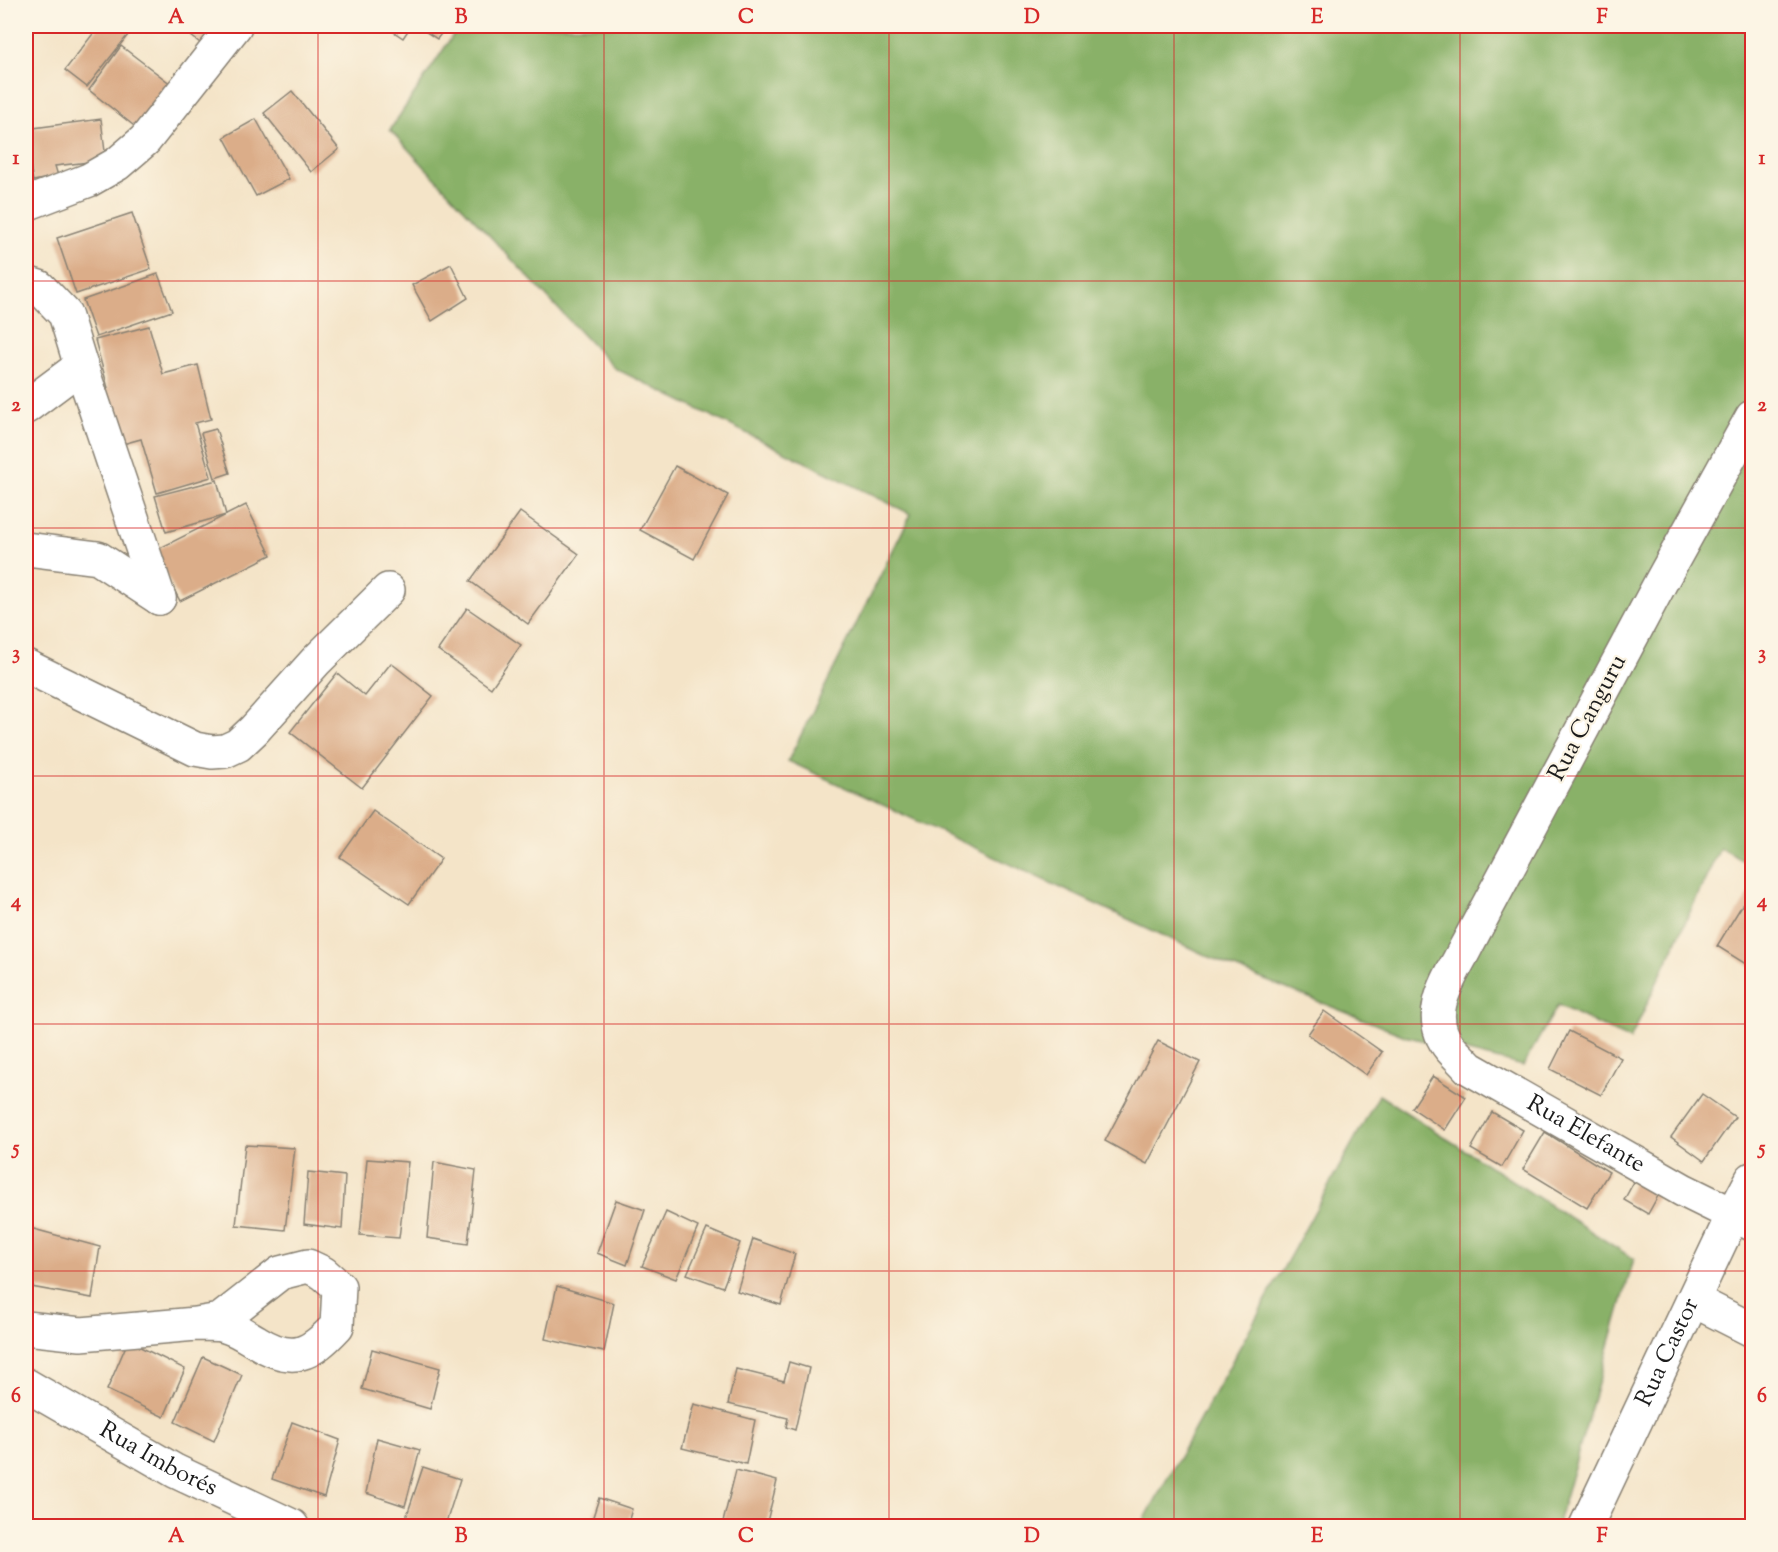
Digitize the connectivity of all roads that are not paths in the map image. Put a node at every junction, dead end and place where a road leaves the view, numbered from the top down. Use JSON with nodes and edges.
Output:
{"nodes":[{"id":1,"x":235,"y":26,"type":"edge"},
{"id":2,"x":26,"y":204,"type":"edge"},
{"id":3,"x":26,"y":283,"type":"edge"},
{"id":4,"x":81,"y":366,"type":"junction"},
{"id":5,"x":26,"y":407,"type":"edge"},
{"id":6,"x":1752,"y":417,"type":"edge"},
{"id":7,"x":26,"y":549,"type":"edge"},
{"id":8,"x":388,"y":590,"type":"dead end"},
{"id":9,"x":26,"y":666,"type":"edge"},
{"id":10,"x":1438,"y":1024,"type":"joint"},
{"id":11,"x":1752,"y":1179,"type":"edge"},
{"id":12,"x":1743,"y":1220,"type":"edge"},
{"id":13,"x":1693,"y":1300,"type":"junction"},
{"id":14,"x":196,"y":1324,"type":"dead end"},
{"id":15,"x":26,"y":1328,"type":"edge"},
{"id":16,"x":1752,"y":1330,"type":"edge"},
{"id":17,"x":26,"y":1385,"type":"edge"},
{"id":18,"x":292,"y":1527,"type":"edge"},
{"id":19,"x":1586,"y":1527,"type":"edge"}],
"edges":[{"from":1,"to":2,"type":"street"},
{"from":3,"to":4,"type":"street"},
{"from":4,"to":5,"type":"street"},
{"from":4,"to":7,"type":"street"},
{"from":6,"to":10,"type":"street","name":"Rua Canguru"},
{"from":8,"to":9,"type":"street"},
{"from":10,"to":12,"type":"street","name":"Rua Elefante"},
{"from":11,"to":12,"type":"street","name":"Rua Castor"},
{"from":12,"to":13,"type":"street","name":"Rua Castor"},
{"from":13,"to":16,"type":"street"},
{"from":13,"to":19,"type":"street","name":"Rua Castor"},
{"from":14,"to":15,"type":"street"},
{"from":17,"to":18,"type":"street","name":"Rua Imborés"}]}
